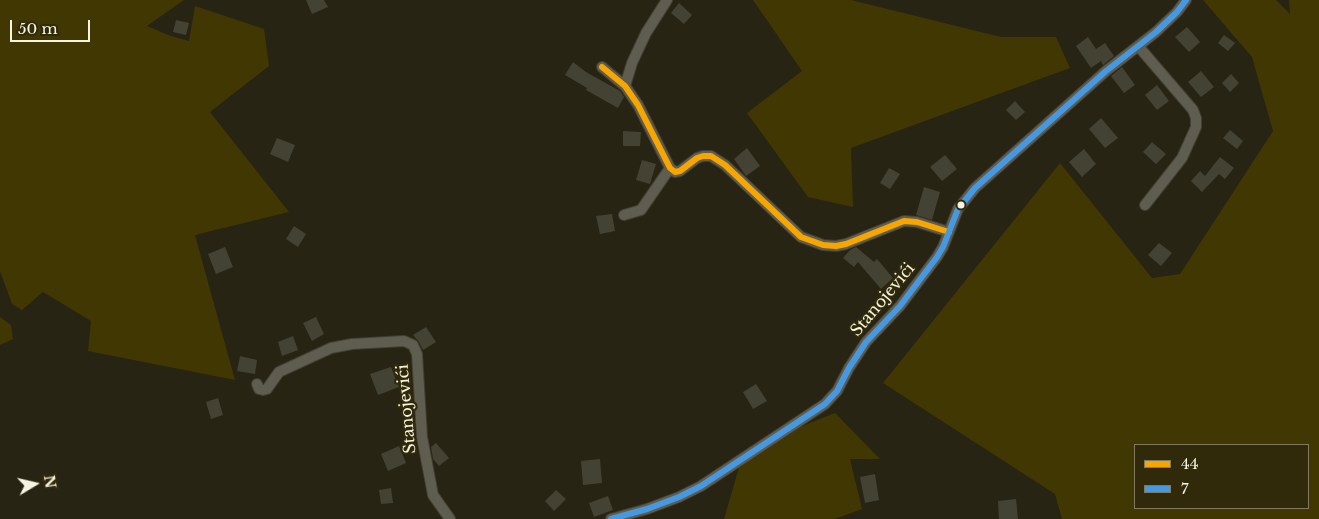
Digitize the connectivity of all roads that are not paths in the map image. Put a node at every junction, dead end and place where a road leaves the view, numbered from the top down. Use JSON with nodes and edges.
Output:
{"nodes":[{"id":1,"x":667,"y":0,"type":"edge"},
{"id":2,"x":1186,"y":0,"type":"edge"},
{"id":3,"x":1138,"y":47,"type":"junction"},
{"id":4,"x":602,"y":68,"type":"dead end"},
{"id":5,"x":625,"y":86,"type":"junction"},
{"id":6,"x":670,"y":168,"type":"junction"},
{"id":7,"x":1145,"y":205,"type":"dead end"},
{"id":8,"x":624,"y":215,"type":"dead end"},
{"id":9,"x":949,"y":232,"type":"junction"},
{"id":10,"x":257,"y":384,"type":"dead end"},
{"id":11,"x":450,"y":519,"type":"edge"},
{"id":12,"x":611,"y":519,"type":"edge"}],
"edges":[{"from":1,"to":5,"type":"street"},
{"from":2,"to":3,"type":"street","name":"Stanojevići"},
{"from":3,"to":7,"type":"street"},
{"from":3,"to":9,"type":"street","name":"Stanojevići"},
{"from":4,"to":5,"type":"street"},
{"from":5,"to":6,"type":"street"},
{"from":6,"to":8,"type":"street"},
{"from":6,"to":9,"type":"street"},
{"from":9,"to":12,"type":"street","name":"Stanojevići"},
{"from":10,"to":11,"type":"street","name":"Stanojevići"}]}
